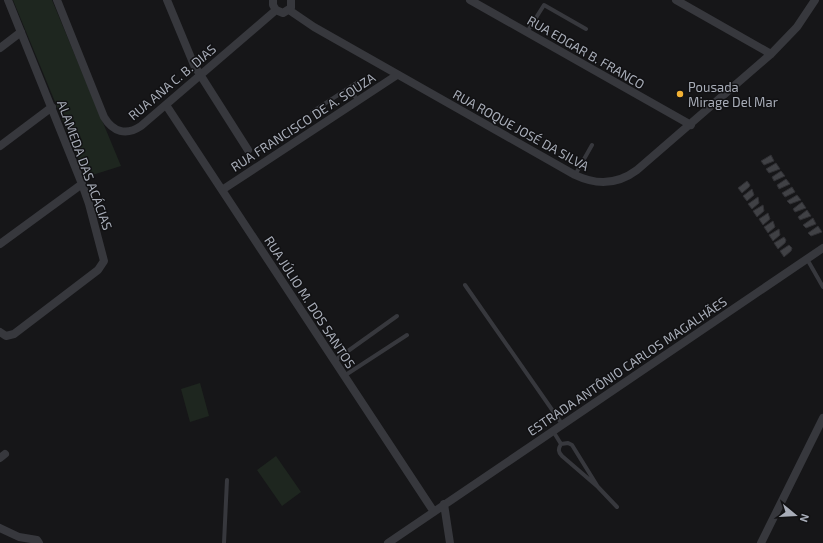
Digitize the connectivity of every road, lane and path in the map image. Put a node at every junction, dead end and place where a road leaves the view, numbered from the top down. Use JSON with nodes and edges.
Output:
{"nodes":[{"id":1,"x":8,"y":0,"type":"edge"},
{"id":2,"x":58,"y":0,"type":"edge"},
{"id":3,"x":167,"y":0,"type":"edge"},
{"id":4,"x":273,"y":0,"type":"edge"},
{"id":5,"x":291,"y":0,"type":"edge"},
{"id":6,"x":470,"y":0,"type":"edge"},
{"id":7,"x":676,"y":0,"type":"edge"},
{"id":8,"x":815,"y":0,"type":"edge"},
{"id":9,"x":276,"y":10,"type":"junction"},
{"id":10,"x":288,"y":10,"type":"junction"},
{"id":11,"x":586,"y":29,"type":"dead end"},
{"id":12,"x":21,"y":32,"type":"junction"},
{"id":13,"x":527,"y":32,"type":"junction"},
{"id":14,"x":0,"y":48,"type":"edge"},
{"id":15,"x":771,"y":54,"type":"junction"},
{"id":16,"x":199,"y":75,"type":"junction"},
{"id":17,"x":398,"y":75,"type":"junction"},
{"id":18,"x":358,"y":82,"type":"dead end"},
{"id":19,"x":349,"y":88,"type":"junction"},
{"id":20,"x":358,"y":101,"type":"junction"},
{"id":21,"x":166,"y":105,"type":"junction"},
{"id":22,"x":52,"y":107,"type":"junction"},
{"id":23,"x":312,"y":112,"type":"dead end"},
{"id":24,"x":691,"y":125,"type":"junction"},
{"id":25,"x":592,"y":145,"type":"dead end"},
{"id":26,"x":0,"y":146,"type":"edge"},
{"id":27,"x":248,"y":150,"type":"dead end"},
{"id":28,"x":575,"y":175,"type":"junction"},
{"id":29,"x":82,"y":184,"type":"junction"},
{"id":30,"x":222,"y":190,"type":"junction"},
{"id":31,"x":0,"y":244,"type":"edge"},
{"id":32,"x":823,"y":248,"type":"edge"},
{"id":33,"x":808,"y":259,"type":"junction"},
{"id":34,"x":465,"y":285,"type":"dead end"},
{"id":35,"x":823,"y":287,"type":"edge"},
{"id":36,"x":397,"y":316,"type":"dead end"},
{"id":37,"x":0,"y":332,"type":"edge"},
{"id":38,"x":406,"y":335,"type":"dead end"},
{"id":39,"x":334,"y":361,"type":"junction"},
{"id":40,"x":344,"y":376,"type":"junction"},
{"id":41,"x":823,"y":418,"type":"edge"},
{"id":42,"x":562,"y":424,"type":"junction"},
{"id":43,"x":553,"y":431,"type":"junction"},
{"id":44,"x":561,"y":444,"type":"junction"},
{"id":45,"x":227,"y":480,"type":"dead end"},
{"id":46,"x":598,"y":487,"type":"junction"},
{"id":47,"x":444,"y":504,"type":"junction"},
{"id":48,"x":617,"y":507,"type":"dead end"},
{"id":49,"x":434,"y":512,"type":"junction"},
{"id":50,"x":0,"y":528,"type":"edge"},
{"id":51,"x":40,"y":543,"type":"edge"},
{"id":52,"x":224,"y":543,"type":"edge"},
{"id":53,"x":388,"y":543,"type":"edge"},
{"id":54,"x":450,"y":543,"type":"edge"},
{"id":55,"x":761,"y":543,"type":"edge"}],
"edges":[{"from":1,"to":12,"type":"street","name":"ALAMEDA DAS ACÁCIAS"},
{"from":2,"to":21,"type":"street","name":"RUA ANA C. B. DIAS"},
{"from":3,"to":16,"type":"street"},
{"from":4,"to":9,"type":"street"},
{"from":5,"to":10,"type":"street"},
{"from":6,"to":13,"type":"street","name":"RUA EDGAR B. FRANCO"},
{"from":7,"to":15,"type":"street"},
{"from":8,"to":15,"type":"street","name":"RUA ROQUE JOSÉ DA SILVA"},
{"from":9,"to":10,"type":"street"},
{"from":9,"to":16,"type":"street","name":"RUA ANA C. B. DIAS"},
{"from":10,"to":17,"type":"street","name":"RUA ROQUE JOSÉ DA SILVA"},
{"from":11,"to":13,"type":"lane"},
{"from":12,"to":14,"type":"street"},
{"from":12,"to":22,"type":"street","name":"ALAMEDA DAS ACÁCIAS"},
{"from":13,"to":24,"type":"street","name":"RUA EDGAR B. FRANCO"},
{"from":15,"to":24,"type":"street","name":"RUA ROQUE JOSÉ DA SILVA"},
{"from":16,"to":21,"type":"street","name":"RUA ANA C. B. DIAS"},
{"from":16,"to":27,"type":"street"},
{"from":17,"to":20,"type":"street","name":"RUA FRANCISCO DE A. SOUZA"},
{"from":17,"to":28,"type":"street","name":"RUA ROQUE JOSÉ DA SILVA"},
{"from":18,"to":19,"type":"lane"},
{"from":19,"to":20,"type":"lane"},
{"from":19,"to":23,"type":"lane"},
{"from":20,"to":30,"type":"street","name":"RUA FRANCISCO DE A. SOUZA"},
{"from":21,"to":30,"type":"street","name":"RUA JÚLIO M. DOS SANTOS"},
{"from":22,"to":26,"type":"street"},
{"from":22,"to":29,"type":"street","name":"ALAMEDA DAS ACÁCIAS"},
{"from":24,"to":28,"type":"street","name":"RUA ROQUE JOSÉ DA SILVA"},
{"from":25,"to":28,"type":"lane"},
{"from":29,"to":31,"type":"street"},
{"from":29,"to":37,"type":"street","name":"ALAMEDA DAS ACÁCIAS"},
{"from":30,"to":39,"type":"street","name":"RUA JÚLIO M. DOS SANTOS"},
{"from":32,"to":33,"type":"street","name":"ESTRADA ANTÔNIO CARLOS MAGALHÃES"},
{"from":33,"to":35,"type":"lane"},
{"from":33,"to":42,"type":"street","name":"ESTRADA ANTÔNIO CARLOS MAGALHÃES"},
{"from":34,"to":42,"type":"lane"},
{"from":36,"to":39,"type":"lane"},
{"from":38,"to":40,"type":"lane"},
{"from":39,"to":40,"type":"street","name":"RUA JÚLIO M. DOS SANTOS"},
{"from":40,"to":49,"type":"street","name":"RUA JÚLIO M. DOS SANTOS"},
{"from":41,"to":55,"type":"street"},
{"from":42,"to":43,"type":"street","name":"ESTRADA ANTÔNIO CARLOS MAGALHÃES"},
{"from":43,"to":44,"type":"lane"},
{"from":43,"to":47,"type":"street","name":"ESTRADA ANTÔNIO CARLOS MAGALHÃES"},
{"from":44,"to":46,"type":"lane"},
{"from":44,"to":46,"type":"lane"},
{"from":45,"to":52,"type":"lane"},
{"from":46,"to":48,"type":"lane"},
{"from":47,"to":49,"type":"street","name":"ESTRADA ANTÔNIO CARLOS MAGALHÃES"},
{"from":47,"to":54,"type":"street"},
{"from":49,"to":53,"type":"street","name":"ESTRADA ANTÔNIO CARLOS MAGALHÃES"},
{"from":50,"to":51,"type":"street"}]}
